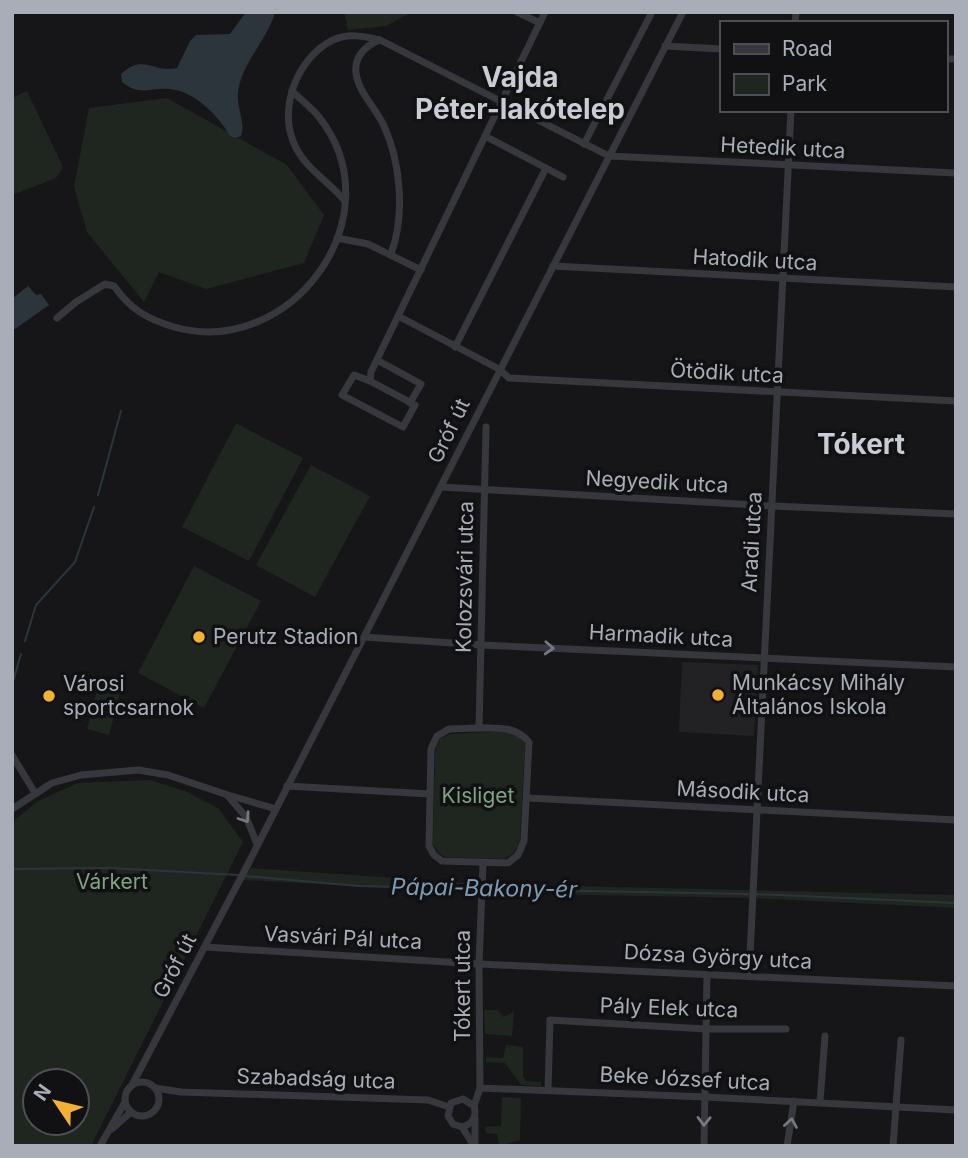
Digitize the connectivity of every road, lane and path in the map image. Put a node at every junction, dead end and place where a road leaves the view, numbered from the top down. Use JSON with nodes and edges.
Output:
{"nodes":[{"id":1,"x":517,"y":12,"type":"edge"},
{"id":2,"x":545,"y":12,"type":"edge"},
{"id":3,"x":652,"y":12,"type":"edge"},
{"id":4,"x":683,"y":12,"type":"edge"},
{"id":5,"x":540,"y":23,"type":"junction"},
{"id":6,"x":380,"y":40,"type":"junction"},
{"id":7,"x":665,"y":46,"type":"junction"},
{"id":8,"x":720,"y":49,"type":"edge"},
{"id":9,"x":292,"y":91,"type":"junction"},
{"id":10,"x":501,"y":103,"type":"junction"},
{"id":11,"x":791,"y":112,"type":"edge"},
{"id":12,"x":485,"y":136,"type":"junction"},
{"id":13,"x":584,"y":144,"type":"junction"},
{"id":14,"x":608,"y":156,"type":"junction"},
{"id":15,"x":788,"y":165,"type":"junction"},
{"id":16,"x":546,"y":168,"type":"junction"},
{"id":17,"x":956,"y":173,"type":"edge"},
{"id":18,"x":563,"y":177,"type":"dead end"},
{"id":19,"x":345,"y":201,"type":"junction"},
{"id":20,"x":337,"y":238,"type":"junction"},
{"id":21,"x":391,"y":254,"type":"junction"},
{"id":22,"x":553,"y":266,"type":"junction"},
{"id":23,"x":421,"y":270,"type":"junction"},
{"id":24,"x":783,"y":279,"type":"junction"},
{"id":25,"x":956,"y":287,"type":"edge"},
{"id":26,"x":398,"y":316,"type":"junction"},
{"id":27,"x":57,"y":318,"type":"dead end"},
{"id":28,"x":455,"y":347,"type":"junction"},
{"id":29,"x":377,"y":360,"type":"junction"},
{"id":30,"x":499,"y":369,"type":"junction"},
{"id":31,"x":370,"y":381,"type":"junction"},
{"id":32,"x":777,"y":393,"type":"junction"},
{"id":33,"x":956,"y":401,"type":"edge"},
{"id":34,"x":410,"y":403,"type":"junction"},
{"id":35,"x":486,"y":427,"type":"dead end"},
{"id":36,"x":441,"y":487,"type":"junction"},
{"id":37,"x":485,"y":490,"type":"junction"},
{"id":38,"x":772,"y":506,"type":"junction"},
{"id":39,"x":956,"y":514,"type":"edge"},
{"id":40,"x":364,"y":636,"type":"junction"},
{"id":41,"x":481,"y":645,"type":"junction"},
{"id":42,"x":764,"y":658,"type":"junction"},
{"id":43,"x":956,"y":667,"type":"edge"},
{"id":44,"x":479,"y":728,"type":"junction"},
{"id":45,"x":12,"y":755,"type":"edge"},
{"id":46,"x":287,"y":786,"type":"junction"},
{"id":47,"x":35,"y":793,"type":"junction"},
{"id":48,"x":430,"y":794,"type":"junction"},
{"id":49,"x":228,"y":795,"type":"junction"},
{"id":50,"x":528,"y":798,"type":"junction"},
{"id":51,"x":12,"y":809,"type":"edge"},
{"id":52,"x":276,"y":809,"type":"junction"},
{"id":53,"x":757,"y":811,"type":"junction"},
{"id":54,"x":956,"y":820,"type":"edge"},
{"id":55,"x":257,"y":844,"type":"junction"},
{"id":56,"x":483,"y":864,"type":"junction"},
{"id":57,"x":205,"y":947,"type":"junction"},
{"id":58,"x":479,"y":964,"type":"junction"},
{"id":59,"x":707,"y":974,"type":"junction"},
{"id":60,"x":749,"y":976,"type":"junction"},
{"id":61,"x":956,"y":986,"type":"edge"},
{"id":62,"x":706,"y":1029,"type":"junction"},
{"id":63,"x":786,"y":1030,"type":"dead end"},
{"id":64,"x":825,"y":1036,"type":"dead end"},
{"id":65,"x":901,"y":1040,"type":"dead end"},
{"id":66,"x":144,"y":1064,"type":"junction"},
{"id":67,"x":132,"y":1085,"type":"junction"},
{"id":68,"x":153,"y":1086,"type":"junction"},
{"id":69,"x":480,"y":1088,"type":"junction"},
{"id":70,"x":548,"y":1090,"type":"junction"},
{"id":71,"x":181,"y":1091,"type":"junction"},
{"id":72,"x":705,"y":1097,"type":"junction"},
{"id":73,"x":159,"y":1098,"type":"junction"},
{"id":74,"x":794,"y":1101,"type":"junction"},
{"id":75,"x":125,"y":1102,"type":"junction"},
{"id":76,"x":820,"y":1102,"type":"junction"},
{"id":77,"x":449,"y":1107,"type":"junction"},
{"id":78,"x":895,"y":1107,"type":"junction"},
{"id":79,"x":475,"y":1110,"type":"junction"},
{"id":80,"x":956,"y":1110,"type":"edge"},
{"id":81,"x":131,"y":1112,"type":"junction"},
{"id":82,"x":462,"y":1127,"type":"junction"},
{"id":83,"x":101,"y":1145,"type":"edge"},
{"id":84,"x":475,"y":1146,"type":"edge"},
{"id":85,"x":704,"y":1146,"type":"edge"},
{"id":86,"x":787,"y":1146,"type":"edge"},
{"id":87,"x":892,"y":1146,"type":"edge"}],
"edges":[{"from":1,"to":5,"type":"street"},
{"from":2,"to":5,"type":"street"},
{"from":3,"to":13,"type":"street"},
{"from":4,"to":7,"type":"street","name":"Gróf út"},
{"from":5,"to":10,"type":"street"},
{"from":6,"to":9,"type":"street"},
{"from":6,"to":10,"type":"street"},
{"from":6,"to":21,"type":"street"},
{"from":7,"to":8,"type":"street"},
{"from":7,"to":14,"type":"street","name":"Gróf út"},
{"from":9,"to":19,"type":"street"},
{"from":9,"to":19,"type":"street"},
{"from":10,"to":12,"type":"street"},
{"from":10,"to":13,"type":"street"},
{"from":11,"to":15,"type":"street","name":"Aradi utca"},
{"from":12,"to":16,"type":"street"},
{"from":12,"to":23,"type":"street"},
{"from":13,"to":14,"type":"street"},
{"from":14,"to":15,"type":"street","name":"Hetedik utca"},
{"from":14,"to":22,"type":"street","name":"Gróf út"},
{"from":15,"to":17,"type":"street","name":"Hetedik utca"},
{"from":15,"to":24,"type":"street","name":"Aradi utca"},
{"from":16,"to":18,"type":"street"},
{"from":16,"to":28,"type":"street"},
{"from":19,"to":20,"type":"street"},
{"from":20,"to":21,"type":"street"},
{"from":20,"to":27,"type":"street"},
{"from":21,"to":23,"type":"street"},
{"from":22,"to":24,"type":"street","name":"Hatodik utca"},
{"from":22,"to":30,"type":"street","name":"Gróf út"},
{"from":23,"to":26,"type":"street"},
{"from":24,"to":25,"type":"street","name":"Hatodik utca"},
{"from":24,"to":32,"type":"street","name":"Aradi utca"},
{"from":26,"to":28,"type":"street","name":"Ötödik utca"},
{"from":26,"to":29,"type":"street"},
{"from":28,"to":30,"type":"street","name":"Ötödik utca"},
{"from":29,"to":31,"type":"street"},
{"from":29,"to":34,"type":"street"},
{"from":30,"to":32,"type":"street","name":"Ötödik utca"},
{"from":30,"to":36,"type":"street","name":"Gróf út"},
{"from":31,"to":34,"type":"street"},
{"from":31,"to":34,"type":"street"},
{"from":32,"to":33,"type":"street","name":"Ötödik utca"},
{"from":32,"to":38,"type":"street","name":"Aradi utca"},
{"from":35,"to":37,"type":"street","name":"Kolozsvári utca"},
{"from":36,"to":37,"type":"street","name":"Negyedik utca"},
{"from":36,"to":40,"type":"street","name":"Gróf út"},
{"from":37,"to":38,"type":"street","name":"Negyedik utca"},
{"from":37,"to":41,"type":"street","name":"Kolozsvári utca"},
{"from":38,"to":39,"type":"street","name":"Negyedik utca"},
{"from":38,"to":42,"type":"street","name":"Aradi utca"},
{"from":40,"to":41,"type":"street","name":"Harmadik utca"},
{"from":40,"to":46,"type":"street","name":"Gróf út"},
{"from":41,"to":42,"type":"street","name":"Harmadik utca","one_way":true},
{"from":41,"to":44,"type":"street","name":"Kolozsvári utca"},
{"from":42,"to":43,"type":"street","name":"Harmadik utca"},
{"from":42,"to":53,"type":"street","name":"Aradi utca"},
{"from":44,"to":48,"type":"street"},
{"from":44,"to":50,"type":"street"},
{"from":45,"to":47,"type":"street"},
{"from":46,"to":48,"type":"street"},
{"from":46,"to":52,"type":"street","name":"Gróf út"},
{"from":47,"to":49,"type":"street"},
{"from":47,"to":51,"type":"street"},
{"from":48,"to":56,"type":"street"},
{"from":49,"to":52,"type":"street"},
{"from":49,"to":55,"type":"street","one_way":true},
{"from":50,"to":53,"type":"street","name":"Második utca"},
{"from":50,"to":56,"type":"street"},
{"from":52,"to":55,"type":"street","name":"Gróf út"},
{"from":53,"to":54,"type":"street","name":"Második utca"},
{"from":53,"to":60,"type":"street","name":"Aradi utca"},
{"from":55,"to":57,"type":"street","name":"Gróf út"},
{"from":56,"to":58,"type":"street","name":"Tókert utca"},
{"from":57,"to":58,"type":"street","name":"Vasvári Pál utca"},
{"from":57,"to":66,"type":"street","name":"Gróf út"},
{"from":58,"to":59,"type":"street","name":"Dózsa György utca"},
{"from":58,"to":69,"type":"street","name":"Tókert utca"},
{"from":59,"to":60,"type":"street","name":"Dózsa György utca"},
{"from":59,"to":62,"type":"street"},
{"from":60,"to":61,"type":"street","name":"Dózsa György utca"},
{"from":62,"to":63,"type":"street","name":"Pály Elek utca"},
{"from":62,"to":70,"type":"street","name":"Pály Elek utca"},
{"from":62,"to":72,"type":"street"},
{"from":64,"to":76,"type":"street"},
{"from":65,"to":78,"type":"street"},
{"from":66,"to":67,"type":"street","name":"Gróf út"},
{"from":66,"to":68,"type":"street"},
{"from":67,"to":68,"type":"street"},
{"from":67,"to":75,"type":"street","name":"Gróf út"},
{"from":68,"to":71,"type":"street","name":"Szabadság utca"},
{"from":68,"to":73,"type":"street"},
{"from":69,"to":70,"type":"street","name":"Beke József utca"},
{"from":69,"to":79,"type":"street","name":"Tókert utca"},
{"from":70,"to":72,"type":"street","name":"Beke József utca"},
{"from":71,"to":73,"type":"street","name":"Szabadság utca"},
{"from":71,"to":77,"type":"street","name":"Szabadság utca"},
{"from":72,"to":74,"type":"street","name":"Beke József utca"},
{"from":72,"to":85,"type":"street","one_way":true},
{"from":73,"to":81,"type":"street","name":"Gróf út"},
{"from":74,"to":76,"type":"street","name":"Beke József utca"},
{"from":86,"to":74,"type":"street","one_way":true},
{"from":75,"to":81,"type":"street"},
{"from":75,"to":83,"type":"street","name":"Gróf út"},
{"from":76,"to":78,"type":"street","name":"Beke József utca"},
{"from":77,"to":79,"type":"street"},
{"from":77,"to":82,"type":"street","name":"Tókert utca"},
{"from":78,"to":80,"type":"street","name":"Beke József utca"},
{"from":78,"to":87,"type":"street"},
{"from":79,"to":82,"type":"street","name":"Tókert utca"},
{"from":79,"to":84,"type":"street","name":"Tókert utca"},
{"from":81,"to":83,"type":"street","name":"Gróf út"},
{"from":82,"to":84,"type":"street","name":"Tókert utca"}]}
